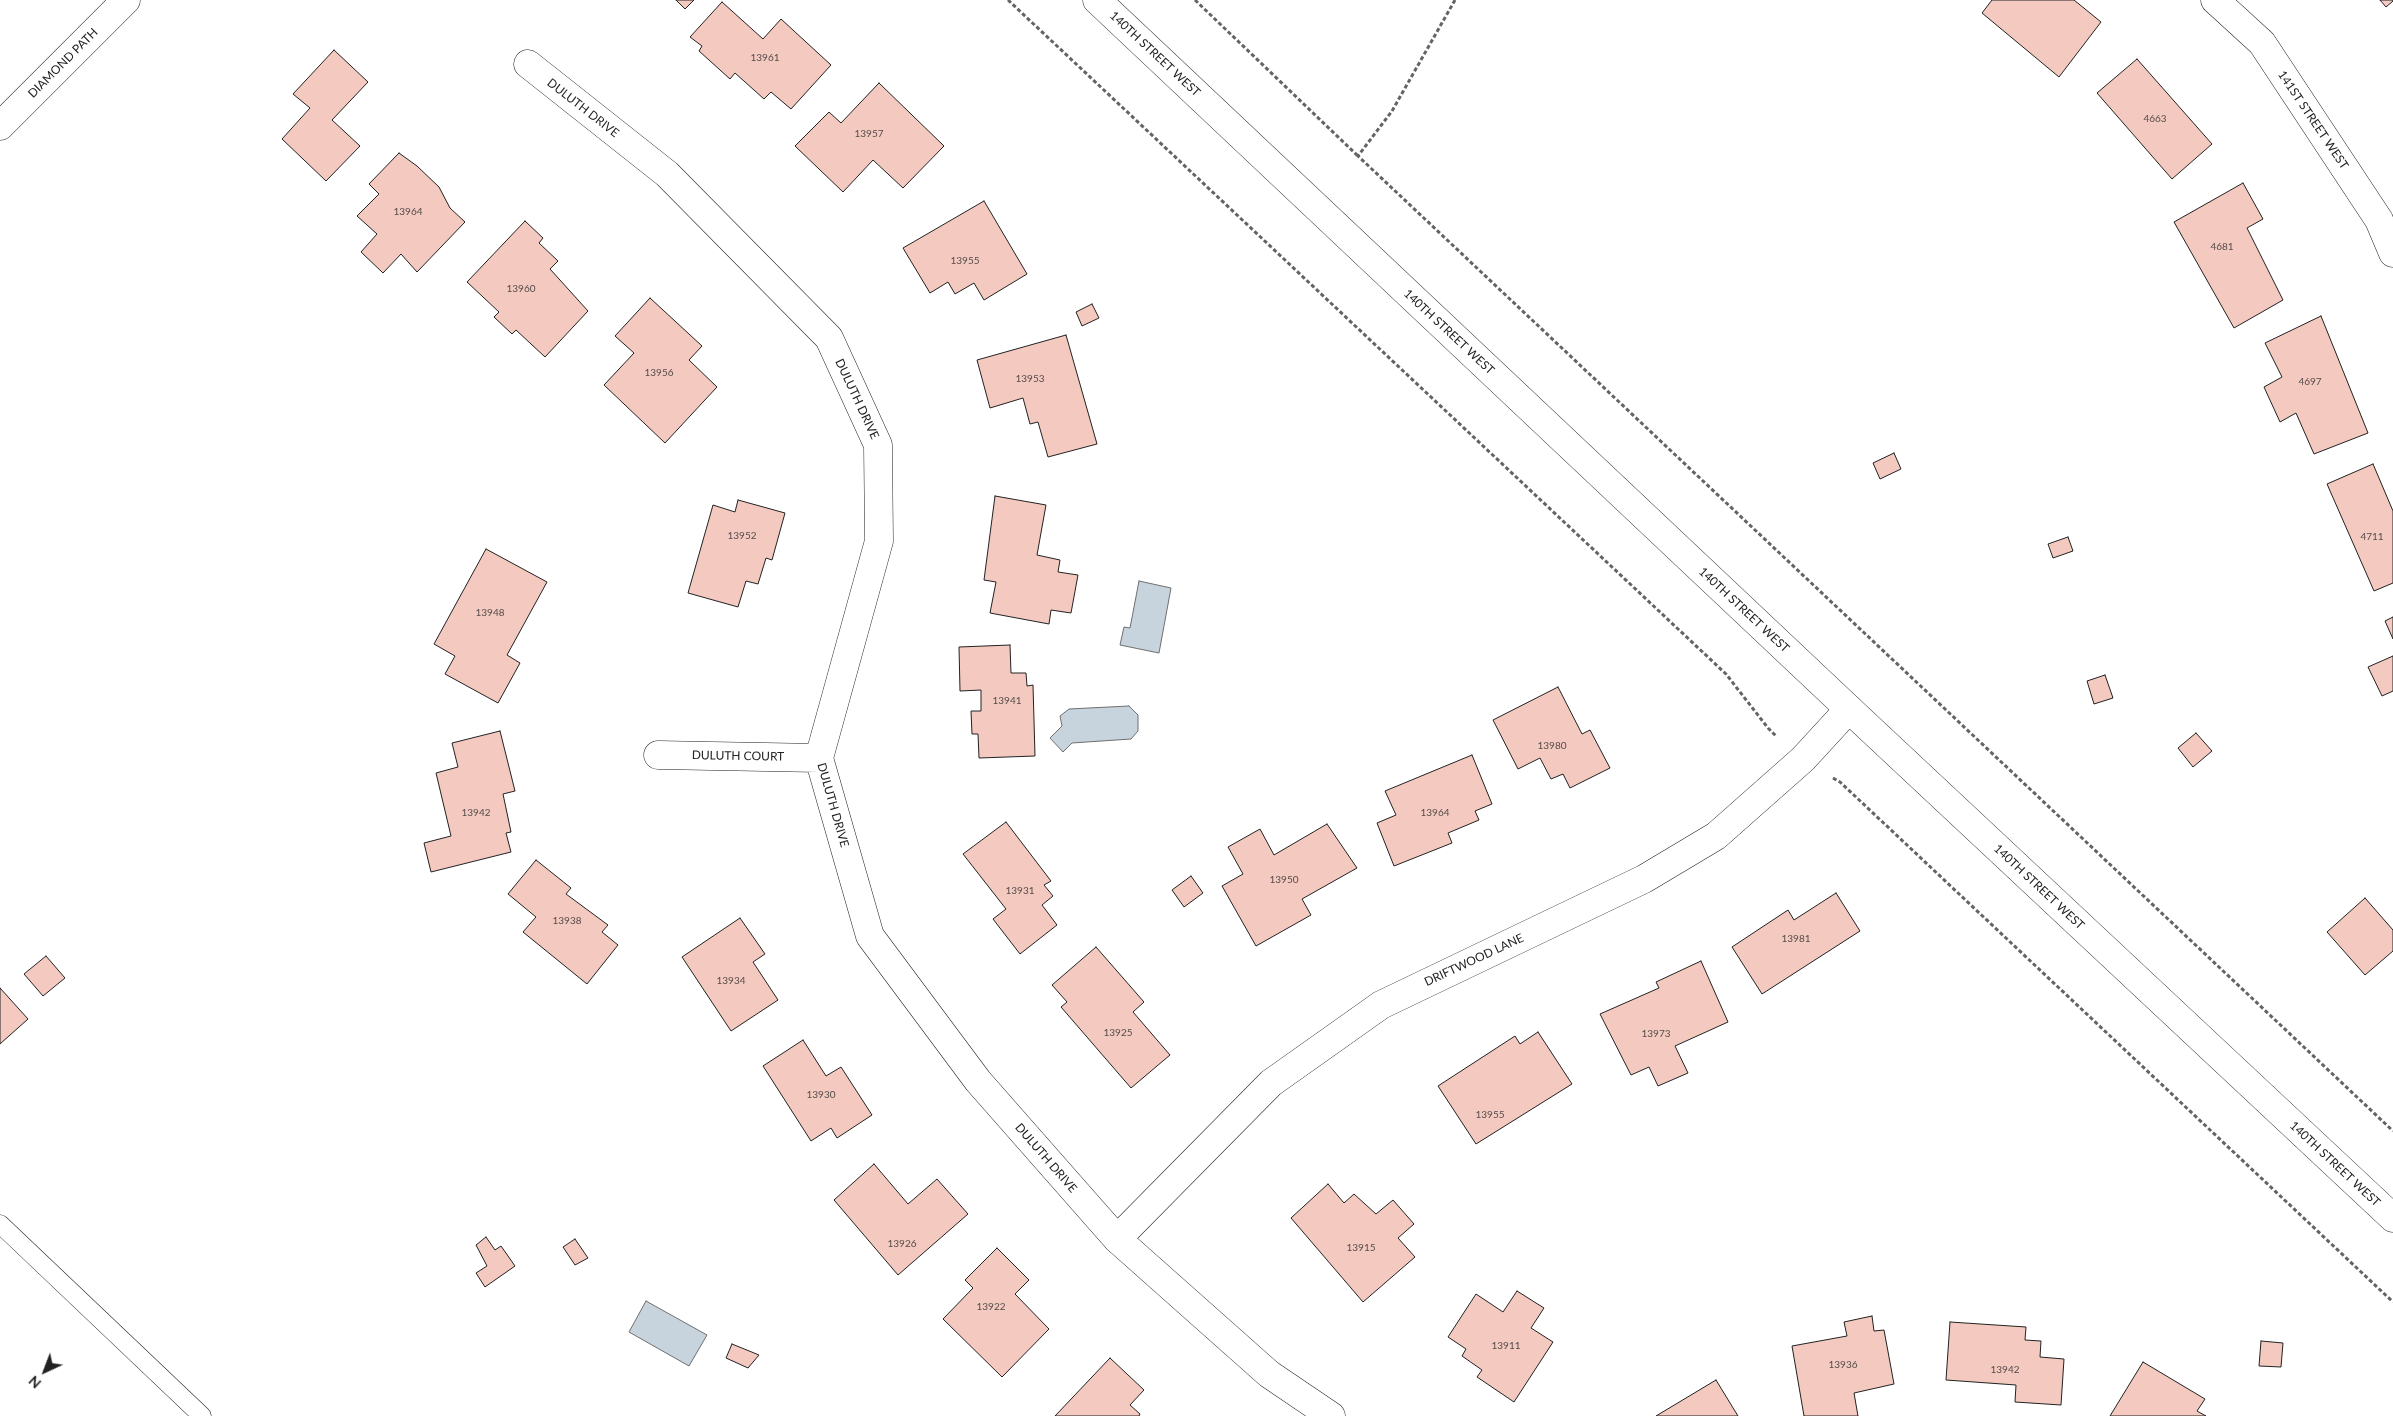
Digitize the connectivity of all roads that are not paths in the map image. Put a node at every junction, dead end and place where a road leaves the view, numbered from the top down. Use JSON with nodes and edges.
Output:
{"nodes":[{"id":1,"x":100,"y":0,"type":"edge"},
{"id":2,"x":126,"y":0,"type":"edge"},
{"id":3,"x":1097,"y":0,"type":"edge"},
{"id":4,"x":2215,"y":0,"type":"edge"},
{"id":5,"x":528,"y":64,"type":"dead end"},
{"id":6,"x":0,"y":113,"type":"edge"},
{"id":7,"x":0,"y":126,"type":"edge"},
{"id":8,"x":2393,"y":253,"type":"edge"},
{"id":9,"x":1849,"y":709,"type":"junction"},
{"id":10,"x":658,"y":755,"type":"dead end"},
{"id":11,"x":819,"y":758,"type":"junction"},
{"id":12,"x":2393,"y":1218,"type":"edge"},
{"id":13,"x":0,"y":1224,"type":"edge"},
{"id":14,"x":1117,"y":1239,"type":"junction"},
{"id":15,"x":202,"y":1416,"type":"edge"},
{"id":16,"x":1331,"y":1416,"type":"edge"}],
"edges":[{"from":1,"to":6,"type":"street","name":"DIAMOND PATH"},
{"from":2,"to":7,"type":"street","name":"DIAMOND PATH"},
{"from":3,"to":9,"type":"street","name":"140TH STREET WEST"},
{"from":4,"to":8,"type":"street","name":"141ST STREET WEST"},
{"from":5,"to":11,"type":"street","name":"DULUTH DRIVE"},
{"from":9,"to":12,"type":"street","name":"140TH STREET WEST"},
{"from":9,"to":14,"type":"street","name":"DRIFTWOOD LANE"},
{"from":10,"to":11,"type":"street","name":"DULUTH COURT"},
{"from":11,"to":14,"type":"street","name":"DULUTH DRIVE"},
{"from":13,"to":15,"type":"lane"},
{"from":14,"to":16,"type":"street","name":"DULUTH DRIVE"}]}
